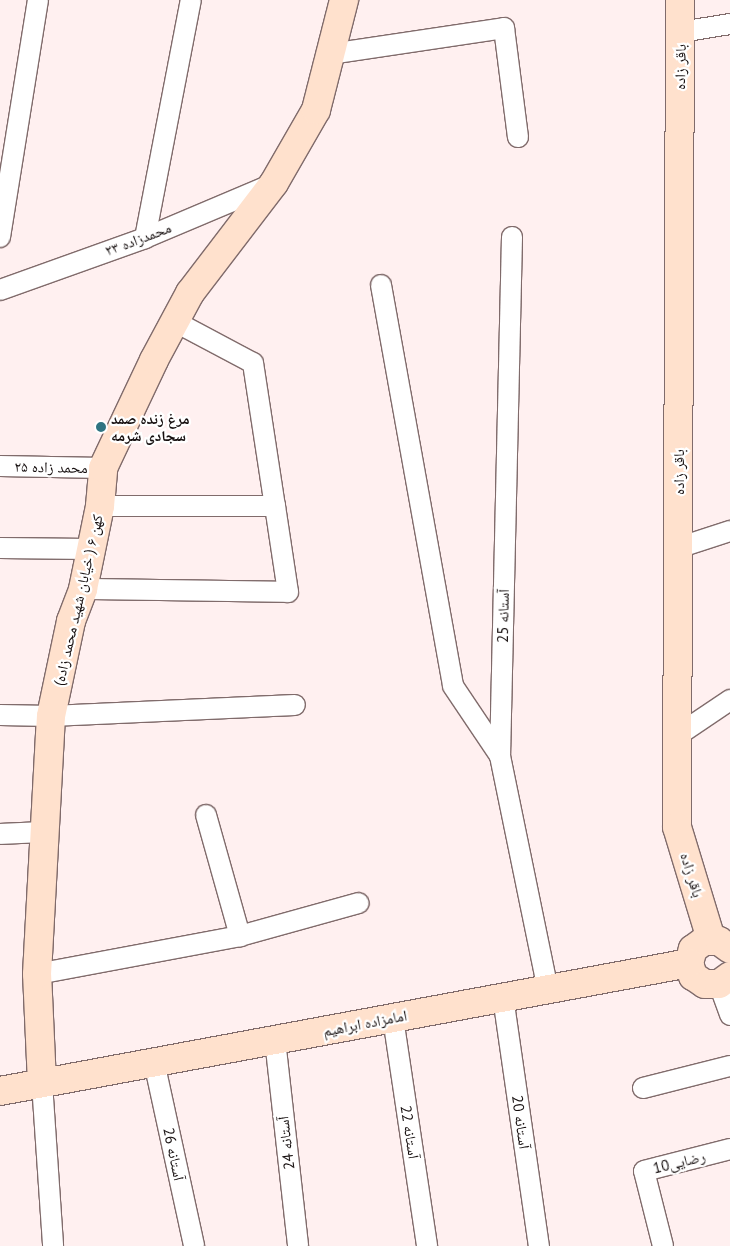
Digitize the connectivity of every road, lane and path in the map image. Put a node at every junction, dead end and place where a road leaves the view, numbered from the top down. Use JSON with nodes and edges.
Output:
{"nodes":[{"id":1,"x":38,"y":0,"type":"edge"},
{"id":2,"x":191,"y":0,"type":"edge"},
{"id":3,"x":344,"y":0,"type":"edge"},
{"id":4,"x":680,"y":0,"type":"edge"},
{"id":5,"x":730,"y":24,"type":"edge"},
{"id":6,"x":681,"y":32,"type":"junction"},
{"id":7,"x":331,"y":54,"type":"junction"},
{"id":8,"x":518,"y":137,"type":"dead end"},
{"id":9,"x":274,"y":183,"type":"junction"},
{"id":10,"x":0,"y":237,"type":"edge"},
{"id":11,"x":512,"y":237,"type":"dead end"},
{"id":12,"x":145,"y":238,"type":"junction"},
{"id":13,"x":381,"y":285,"type":"dead end"},
{"id":14,"x":0,"y":290,"type":"edge"},
{"id":15,"x":174,"y":321,"type":"junction"},
{"id":16,"x":0,"y":466,"type":"edge"},
{"id":17,"x":103,"y":468,"type":"junction"},
{"id":18,"x":100,"y":506,"type":"junction"},
{"id":19,"x":275,"y":506,"type":"junction"},
{"id":20,"x":730,"y":531,"type":"edge"},
{"id":21,"x":0,"y":548,"type":"edge"},
{"id":22,"x":678,"y":548,"type":"junction"},
{"id":23,"x":90,"y":549,"type":"junction"},
{"id":24,"x":82,"y":589,"type":"junction"},
{"id":25,"x":730,"y":700,"type":"edge"},
{"id":26,"x":295,"y":705,"type":"dead end"},
{"id":27,"x":0,"y":715,"type":"edge"},
{"id":28,"x":51,"y":716,"type":"junction"},
{"id":29,"x":678,"y":735,"type":"junction"},
{"id":30,"x":500,"y":756,"type":"junction"},
{"id":31,"x":206,"y":815,"type":"dead end"},
{"id":32,"x":44,"y":832,"type":"junction"},
{"id":33,"x":0,"y":834,"type":"edge"},
{"id":34,"x":359,"y":903,"type":"dead end"},
{"id":35,"x":240,"y":936,"type":"junction"},
{"id":36,"x":721,"y":944,"type":"edge"},
{"id":37,"x":688,"y":963,"type":"junction"},
{"id":38,"x":36,"y":974,"type":"junction"},
{"id":39,"x":725,"y":980,"type":"edge"},
{"id":40,"x":548,"y":989,"type":"junction"},
{"id":41,"x":504,"y":997,"type":"junction"},
{"id":42,"x":730,"y":1015,"type":"edge"},
{"id":43,"x":393,"y":1018,"type":"junction"},
{"id":44,"x":275,"y":1040,"type":"junction"},
{"id":45,"x":154,"y":1062,"type":"junction"},
{"id":46,"x":730,"y":1066,"type":"edge"},
{"id":47,"x":42,"y":1083,"type":"junction"},
{"id":48,"x":643,"y":1088,"type":"dead end"},
{"id":49,"x":0,"y":1091,"type":"edge"},
{"id":50,"x":730,"y":1149,"type":"edge"},
{"id":51,"x":53,"y":1246,"type":"edge"},
{"id":52,"x":194,"y":1246,"type":"edge"},
{"id":53,"x":298,"y":1246,"type":"edge"},
{"id":54,"x":427,"y":1246,"type":"edge"},
{"id":55,"x":539,"y":1246,"type":"edge"},
{"id":56,"x":663,"y":1246,"type":"edge"}],
"edges":[{"from":1,"to":10,"type":"street"},
{"from":2,"to":12,"type":"street"},
{"from":3,"to":7,"type":"street","name":"کهن ۶ ( خیابان شهید محمد زاده)"},
{"from":4,"to":6,"type":"street","name":"باقر زاده"},
{"from":5,"to":6,"type":"street"},
{"from":6,"to":22,"type":"street","name":"باقر زاده"},
{"from":7,"to":8,"type":"street"},
{"from":7,"to":9,"type":"street","name":"کهن ۶ ( خیابان شهید محمد زاده)"},
{"from":9,"to":12,"type":"street","name":"محمدزاده ۲۳"},
{"from":9,"to":15,"type":"street","name":"کهن ۶ ( خیابان شهید محمد زاده)"},
{"from":11,"to":30,"type":"street","name":"آستانه 25"},
{"from":12,"to":14,"type":"street","name":"محمدزاده ۲۳"},
{"from":13,"to":30,"type":"street"},
{"from":15,"to":17,"type":"street","name":"کهن ۶ ( خیابان شهید محمد زاده)"},
{"from":15,"to":19,"type":"street"},
{"from":16,"to":17,"type":"street","name":"محمد زاده ۲۵"},
{"from":17,"to":18,"type":"street","name":"کهن ۶ ( خیابان شهید محمد زاده)"},
{"from":18,"to":19,"type":"street"},
{"from":18,"to":23,"type":"street","name":"کهن ۶ ( خیابان شهید محمد زاده)"},
{"from":19,"to":24,"type":"street"},
{"from":20,"to":22,"type":"street"},
{"from":21,"to":23,"type":"street"},
{"from":22,"to":29,"type":"street","name":"باقر زاده"},
{"from":23,"to":24,"type":"street","name":"کهن ۶ ( خیابان شهید محمد زاده)"},
{"from":24,"to":28,"type":"street","name":"کهن ۶ ( خیابان شهید محمد زاده)"},
{"from":25,"to":29,"type":"street"},
{"from":26,"to":28,"type":"street"},
{"from":27,"to":28,"type":"street"},
{"from":28,"to":32,"type":"street","name":"کهن ۶ ( خیابان شهید محمد زاده)"},
{"from":29,"to":36,"type":"street","name":"باقر زاده"},
{"from":30,"to":40,"type":"street","name":"آستانه 25"},
{"from":31,"to":35,"type":"street"},
{"from":32,"to":33,"type":"street"},
{"from":32,"to":38,"type":"street","name":"کهن ۶ ( خیابان شهید محمد زاده)"},
{"from":34,"to":35,"type":"street"},
{"from":35,"to":38,"type":"street"},
{"from":36,"to":37,"type":"street"},
{"from":37,"to":39,"type":"street"},
{"from":37,"to":40,"type":"street","name":"امامزاده ابراهیم"},
{"from":38,"to":47,"type":"street","name":"کهن ۶ ( خیابان شهید محمد زاده)"},
{"from":39,"to":42,"type":"street"},
{"from":40,"to":41,"type":"street","name":"امامزاده ابراهیم"},
{"from":41,"to":43,"type":"street","name":"امامزاده ابراهیم"},
{"from":41,"to":55,"type":"street","name":"آستانه 20"},
{"from":43,"to":44,"type":"street","name":"امامزاده ابراهیم"},
{"from":43,"to":54,"type":"street","name":"آستانه 22"},
{"from":44,"to":45,"type":"street","name":"امامزاده ابراهیم"},
{"from":44,"to":53,"type":"street","name":"آستانه 24"},
{"from":45,"to":47,"type":"street","name":"امامزاده ابراهیم"},
{"from":45,"to":52,"type":"street","name":"آستانه 26"},
{"from":46,"to":48,"type":"street"},
{"from":47,"to":49,"type":"street","name":"امامزاده ابراهیم"},
{"from":47,"to":51,"type":"street"},
{"from":50,"to":56,"type":"street","name":"رضایی10"}]}
